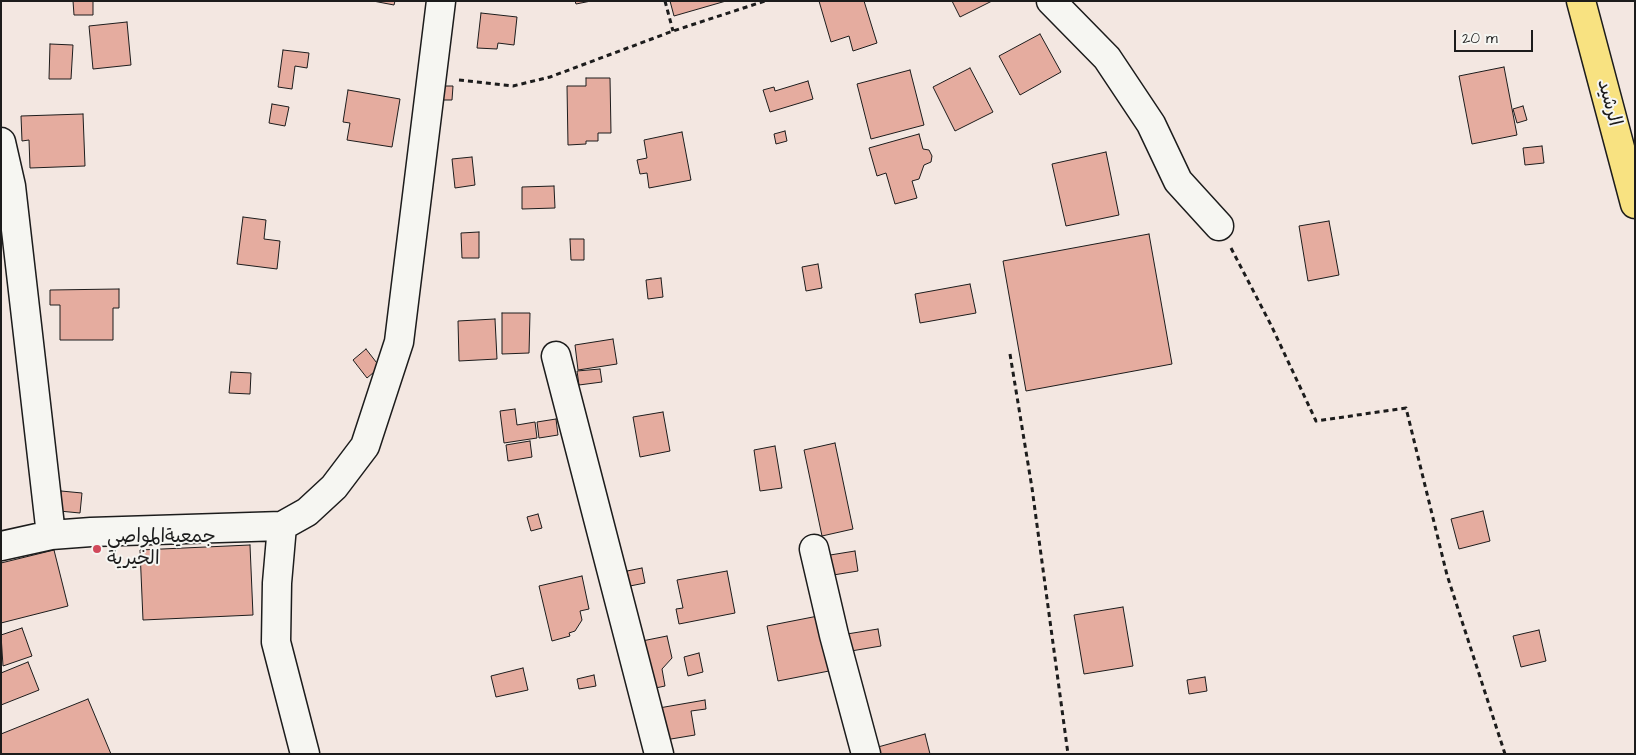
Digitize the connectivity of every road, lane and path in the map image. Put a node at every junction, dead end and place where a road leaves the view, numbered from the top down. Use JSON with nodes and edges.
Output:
{"nodes":[{"id":1,"x":441,"y":1,"type":"edge"},
{"id":2,"x":665,"y":1,"type":"edge"},
{"id":3,"x":765,"y":1,"type":"edge"},
{"id":4,"x":1051,"y":1,"type":"edge"},
{"id":5,"x":1581,"y":1,"type":"edge"},
{"id":6,"x":673,"y":30,"type":"junction"},
{"id":7,"x":431,"y":76,"type":"junction"},
{"id":8,"x":1,"y":142,"type":"edge"},
{"id":9,"x":1635,"y":204,"type":"edge"},
{"id":10,"x":1218,"y":226,"type":"joint"},
{"id":11,"x":1010,"y":354,"type":"dead end"},
{"id":12,"x":556,"y":356,"type":"dead end"},
{"id":13,"x":282,"y":526,"type":"junction"},
{"id":14,"x":51,"y":535,"type":"junction"},
{"id":15,"x":1,"y":546,"type":"edge"},
{"id":16,"x":814,"y":550,"type":"dead end"},
{"id":17,"x":305,"y":754,"type":"edge"},
{"id":18,"x":659,"y":754,"type":"edge"},
{"id":19,"x":866,"y":754,"type":"edge"},
{"id":20,"x":1068,"y":754,"type":"edge"},
{"id":21,"x":1505,"y":754,"type":"edge"}],
"edges":[{"from":1,"to":7,"type":"street"},
{"from":2,"to":6,"type":"path"},
{"from":3,"to":6,"type":"path"},
{"from":4,"to":10,"type":"street"},
{"from":5,"to":9,"type":"main road","name":"الرشيد"},
{"from":6,"to":7,"type":"path"},
{"from":7,"to":13,"type":"street"},
{"from":8,"to":14,"type":"street"},
{"from":10,"to":21,"type":"path"},
{"from":11,"to":20,"type":"path"},
{"from":12,"to":18,"type":"street"},
{"from":13,"to":14,"type":"street"},
{"from":13,"to":17,"type":"street"},
{"from":14,"to":15,"type":"street"},
{"from":16,"to":19,"type":"street"}]}
